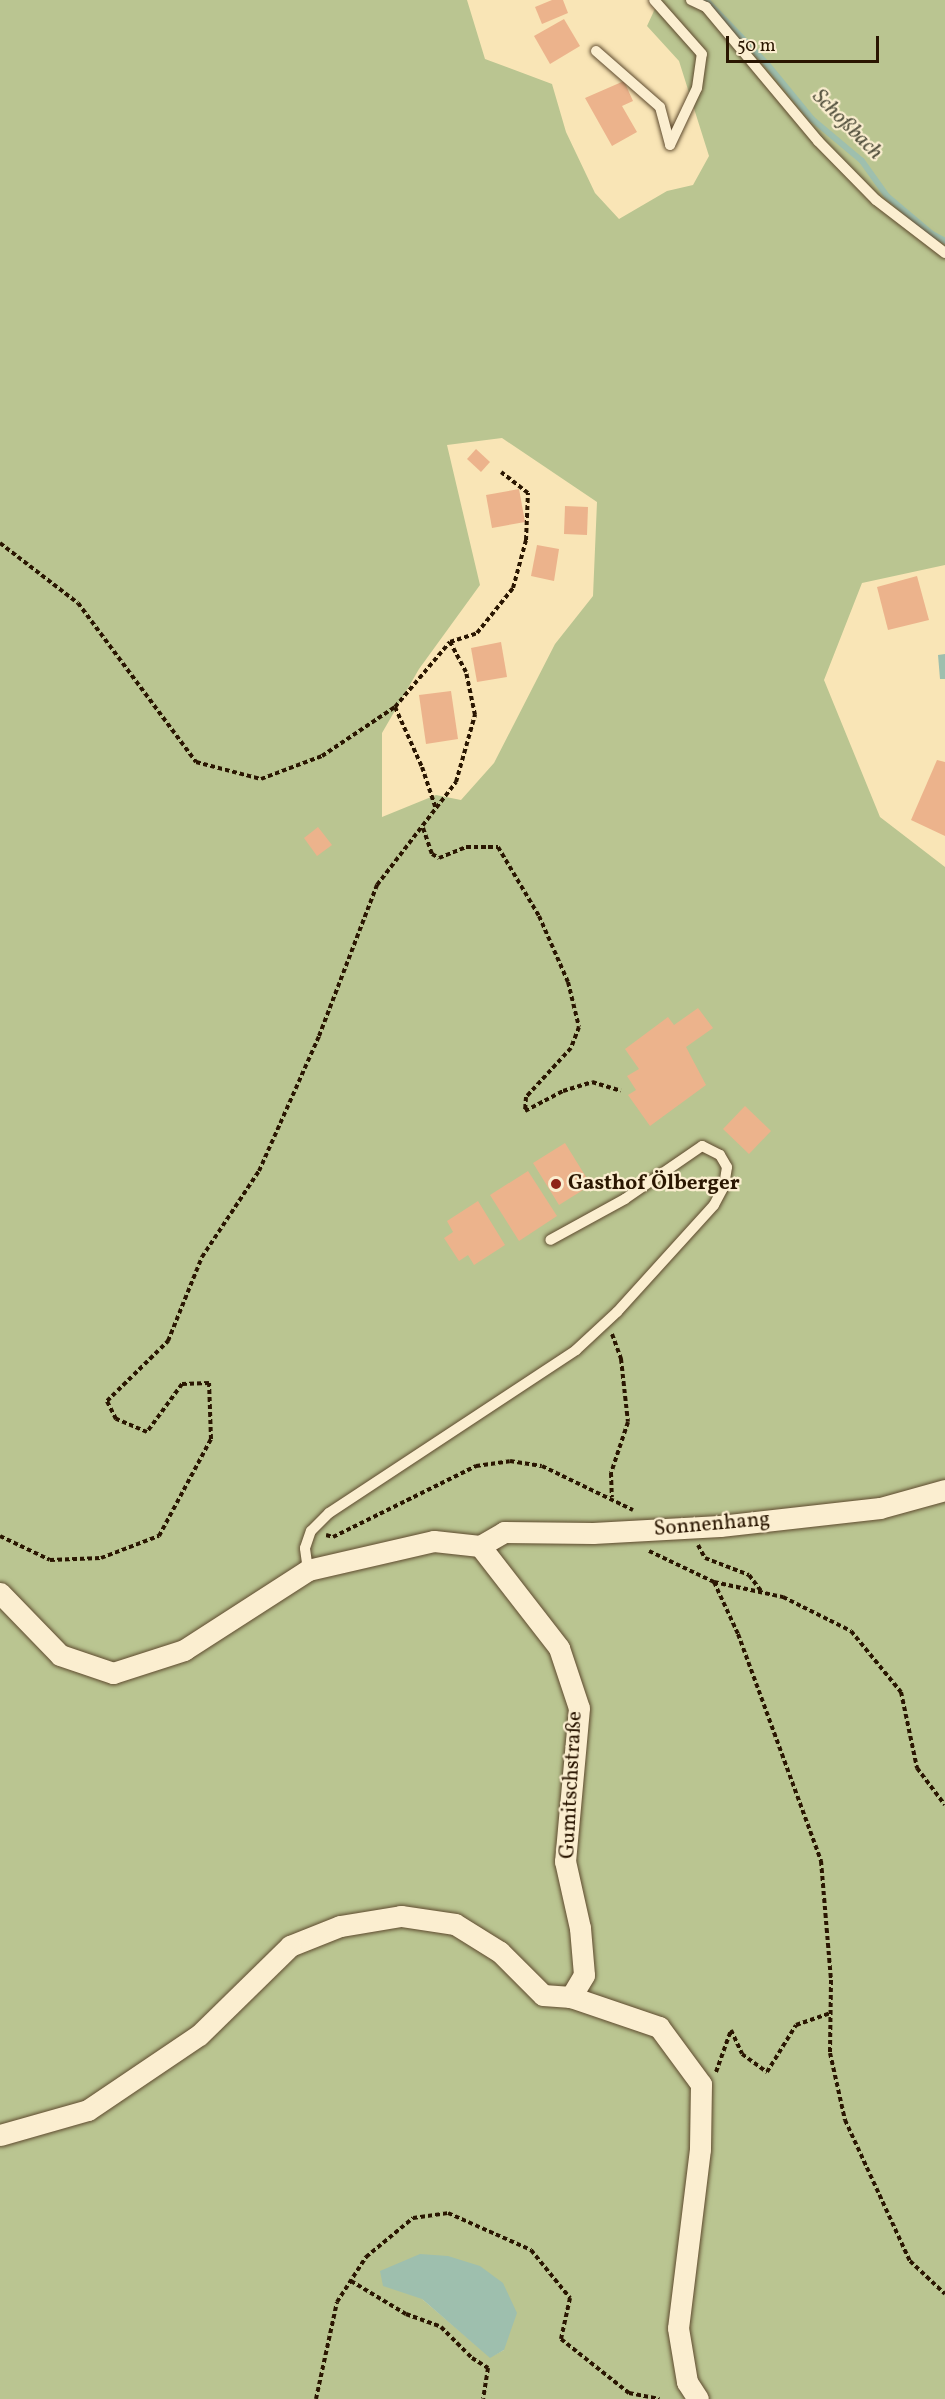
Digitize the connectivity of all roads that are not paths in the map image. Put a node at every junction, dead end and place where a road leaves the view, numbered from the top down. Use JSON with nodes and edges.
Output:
{"nodes":[{"id":1,"x":654,"y":0,"type":"edge"},
{"id":2,"x":692,"y":0,"type":"edge"},
{"id":3,"x":596,"y":51,"type":"dead end"},
{"id":4,"x":945,"y":253,"type":"edge"},
{"id":5,"x":550,"y":1240,"type":"dead end"},
{"id":6,"x":945,"y":1490,"type":"edge"},
{"id":7,"x":480,"y":1546,"type":"junction"},
{"id":8,"x":308,"y":1570,"type":"junction"},
{"id":9,"x":0,"y":1593,"type":"edge"},
{"id":10,"x":571,"y":1997,"type":"junction"},
{"id":11,"x":0,"y":2135,"type":"edge"},
{"id":12,"x":698,"y":2399,"type":"edge"}],
"edges":[{"from":1,"to":3,"type":"lane"},
{"from":2,"to":4,"type":"lane"},
{"from":5,"to":8,"type":"lane"},
{"from":6,"to":7,"type":"street","name":"Sonnenhang"},
{"from":7,"to":8,"type":"street"},
{"from":7,"to":10,"type":"street","name":"Gumitschstraße"},
{"from":8,"to":9,"type":"street"},
{"from":10,"to":11,"type":"street"},
{"from":10,"to":12,"type":"street"}]}
